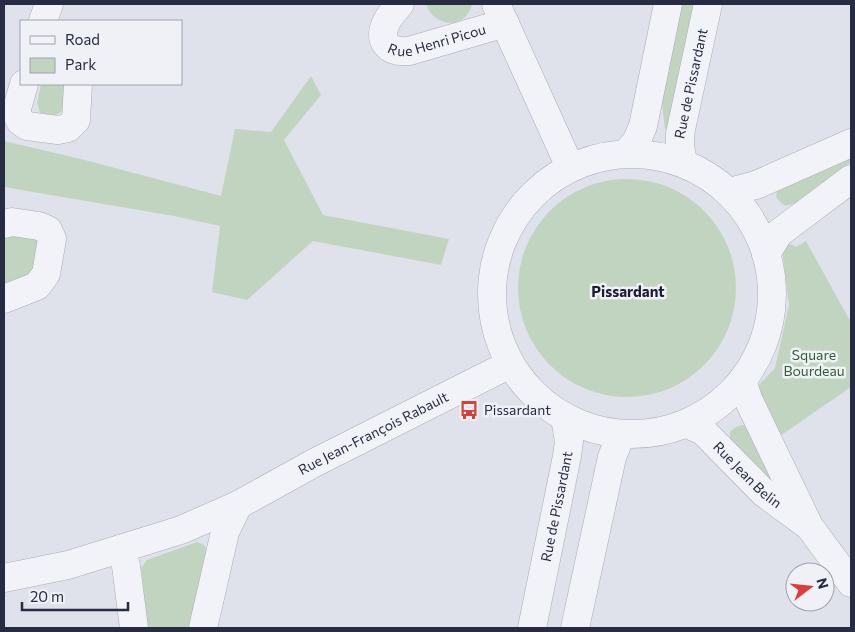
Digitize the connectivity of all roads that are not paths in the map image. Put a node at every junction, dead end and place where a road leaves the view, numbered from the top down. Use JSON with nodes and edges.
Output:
{"nodes":[{"id":1,"x":400,"y":4,"type":"edge"},
{"id":2,"x":668,"y":4,"type":"edge"},
{"id":3,"x":708,"y":4,"type":"edge"},
{"id":4,"x":500,"y":14,"type":"edge"},
{"id":5,"x":24,"y":85,"type":"edge"},
{"id":6,"x":78,"y":85,"type":"edge"},
{"id":7,"x":851,"y":143,"type":"edge"},
{"id":8,"x":628,"y":152,"type":"junction"},
{"id":9,"x":683,"y":163,"type":"junction"},
{"id":10,"x":570,"y":167,"type":"junction"},
{"id":11,"x":851,"y":179,"type":"edge"},
{"id":12,"x":729,"y":192,"type":"junction"},
{"id":13,"x":4,"y":224,"type":"edge"},
{"id":14,"x":766,"y":254,"type":"junction"},
{"id":15,"x":4,"y":299,"type":"edge"},
{"id":16,"x":510,"y":364,"type":"junction"},
{"id":17,"x":743,"y":383,"type":"junction"},
{"id":18,"x":565,"y":418,"type":"junction"},
{"id":19,"x":687,"y":424,"type":"junction"},
{"id":20,"x":621,"y":434,"type":"junction"},
{"id":21,"x":238,"y":505,"type":"junction"},
{"id":22,"x":809,"y":526,"type":"junction"},
{"id":23,"x":121,"y":550,"type":"junction"},
{"id":24,"x":4,"y":578,"type":"edge"},
{"id":25,"x":851,"y":583,"type":"edge"},
{"id":26,"x":540,"y":596,"type":"junction"},
{"id":27,"x":577,"y":616,"type":"edge"},
{"id":28,"x":134,"y":628,"type":"edge"},
{"id":29,"x":203,"y":628,"type":"edge"},
{"id":30,"x":532,"y":628,"type":"edge"}],
"edges":[{"from":1,"to":4,"type":"street","name":"Rue Henri Picou"},
{"from":2,"to":8,"type":"street"},
{"from":3,"to":9,"type":"street","name":"Rue de Pissardant"},
{"from":4,"to":10,"type":"street","name":"Rue Henri Picou"},
{"from":5,"to":6,"type":"street"},
{"from":7,"to":12,"type":"street"},
{"from":8,"to":9,"type":"street"},
{"from":8,"to":10,"type":"street"},
{"from":9,"to":12,"type":"street"},
{"from":10,"to":16,"type":"street"},
{"from":11,"to":14,"type":"street"},
{"from":12,"to":14,"type":"street"},
{"from":13,"to":15,"type":"street"},
{"from":14,"to":17,"type":"street"},
{"from":16,"to":18,"type":"street"},
{"from":16,"to":21,"type":"street","name":"Rue Jean-François Rabault"},
{"from":17,"to":19,"type":"street"},
{"from":17,"to":22,"type":"street","name":"Rue Jean Belin"},
{"from":18,"to":20,"type":"street"},
{"from":18,"to":26,"type":"street","name":"Rue de Pissardant"},
{"from":19,"to":20,"type":"street"},
{"from":19,"to":22,"type":"street","name":"Rue Jean Belin"},
{"from":20,"to":27,"type":"street"},
{"from":21,"to":23,"type":"street","name":"Rue Jean-François Rabault"},
{"from":21,"to":29,"type":"street"},
{"from":22,"to":25,"type":"street","name":"Rue Jean Belin"},
{"from":23,"to":24,"type":"street","name":"Rue Jean-François Rabault"},
{"from":23,"to":28,"type":"street"},
{"from":26,"to":27,"type":"street"},
{"from":26,"to":30,"type":"street","name":"Rue de Pissardant"}]}
